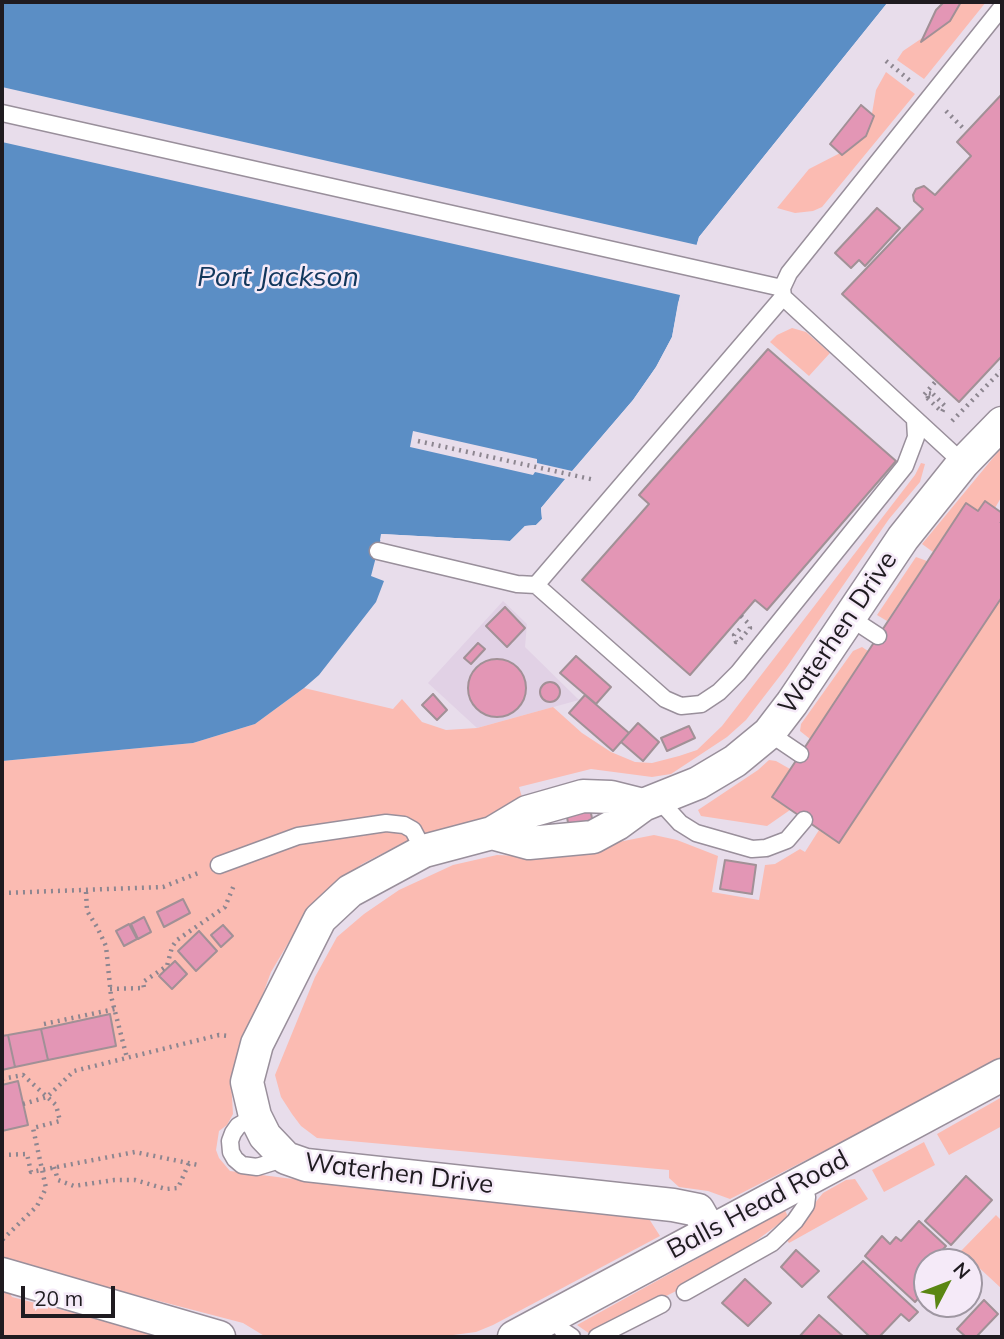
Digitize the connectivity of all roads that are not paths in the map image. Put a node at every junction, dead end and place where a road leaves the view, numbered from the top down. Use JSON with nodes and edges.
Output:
{"nodes":[{"id":1,"x":1002,"y":7,"type":"edge"},
{"id":2,"x":2,"y":113,"type":"edge"},
{"id":3,"x":783,"y":293,"type":"junction"},
{"id":4,"x":915,"y":420,"type":"junction"},
{"id":5,"x":1002,"y":423,"type":"edge"},
{"id":6,"x":963,"y":463,"type":"junction"},
{"id":7,"x":378,"y":551,"type":"dead end"},
{"id":8,"x":536,"y":584,"type":"junction"},
{"id":9,"x":849,"y":617,"type":"junction"},
{"id":10,"x":878,"y":636,"type":"dead end"},
{"id":11,"x":769,"y":733,"type":"junction"},
{"id":12,"x":800,"y":754,"type":"dead end"},
{"id":13,"x":651,"y":802,"type":"junction"},
{"id":14,"x":804,"y":820,"type":"dead end"},
{"id":15,"x":492,"y":833,"type":"junction"},
{"id":16,"x":424,"y":851,"type":"junction"},
{"id":17,"x":219,"y":865,"type":"road end"},
{"id":18,"x":1002,"y":1075,"type":"edge"},
{"id":19,"x":799,"y":1184,"type":"junction"},
{"id":20,"x":710,"y":1231,"type":"junction"},
{"id":21,"x":2,"y":1274,"type":"edge"},
{"id":22,"x":685,"y":1292,"type":"dead end"},
{"id":23,"x":662,"y":1304,"type":"dead end"},
{"id":24,"x":563,"y":1327,"type":"edge"},
{"id":25,"x":219,"y":1337,"type":"edge"},
{"id":26,"x":514,"y":1337,"type":"edge"},
{"id":27,"x":597,"y":1337,"type":"edge"}],
"edges":[{"from":1,"to":3,"type":"lane"},
{"from":2,"to":3,"type":"lane"},
{"from":3,"to":4,"type":"lane"},
{"from":3,"to":8,"type":"lane"},
{"from":4,"to":6,"type":"lane"},
{"from":4,"to":8,"type":"lane"},
{"from":5,"to":6,"type":"street","name":"Waterhen Drive"},
{"from":6,"to":9,"type":"street","name":"Waterhen Drive"},
{"from":7,"to":8,"type":"lane"},
{"from":9,"to":10,"type":"lane"},
{"from":9,"to":11,"type":"street","name":"Waterhen Drive"},
{"from":11,"to":12,"type":"lane"},
{"from":11,"to":13,"type":"street","name":"Waterhen Drive"},
{"from":13,"to":14,"type":"lane"},
{"from":13,"to":15,"type":"street","name":"Waterhen Drive"},
{"from":13,"to":15,"type":"street","name":"Waterhen Drive"},
{"from":15,"to":16,"type":"street","name":"Waterhen Drive"},
{"from":16,"to":17,"type":"lane"},
{"from":16,"to":20,"type":"street","name":"Waterhen Drive"},
{"from":18,"to":19,"type":"street","name":"Balls Head Road"},
{"from":19,"to":20,"type":"street","name":"Balls Head Road"},
{"from":19,"to":22,"type":"lane"},
{"from":20,"to":24,"type":"street","name":"Balls Head Road"},
{"from":21,"to":25,"type":"street"},
{"from":23,"to":27,"type":"lane"},
{"from":24,"to":26,"type":"street","name":"Balls Head Road"}]}
